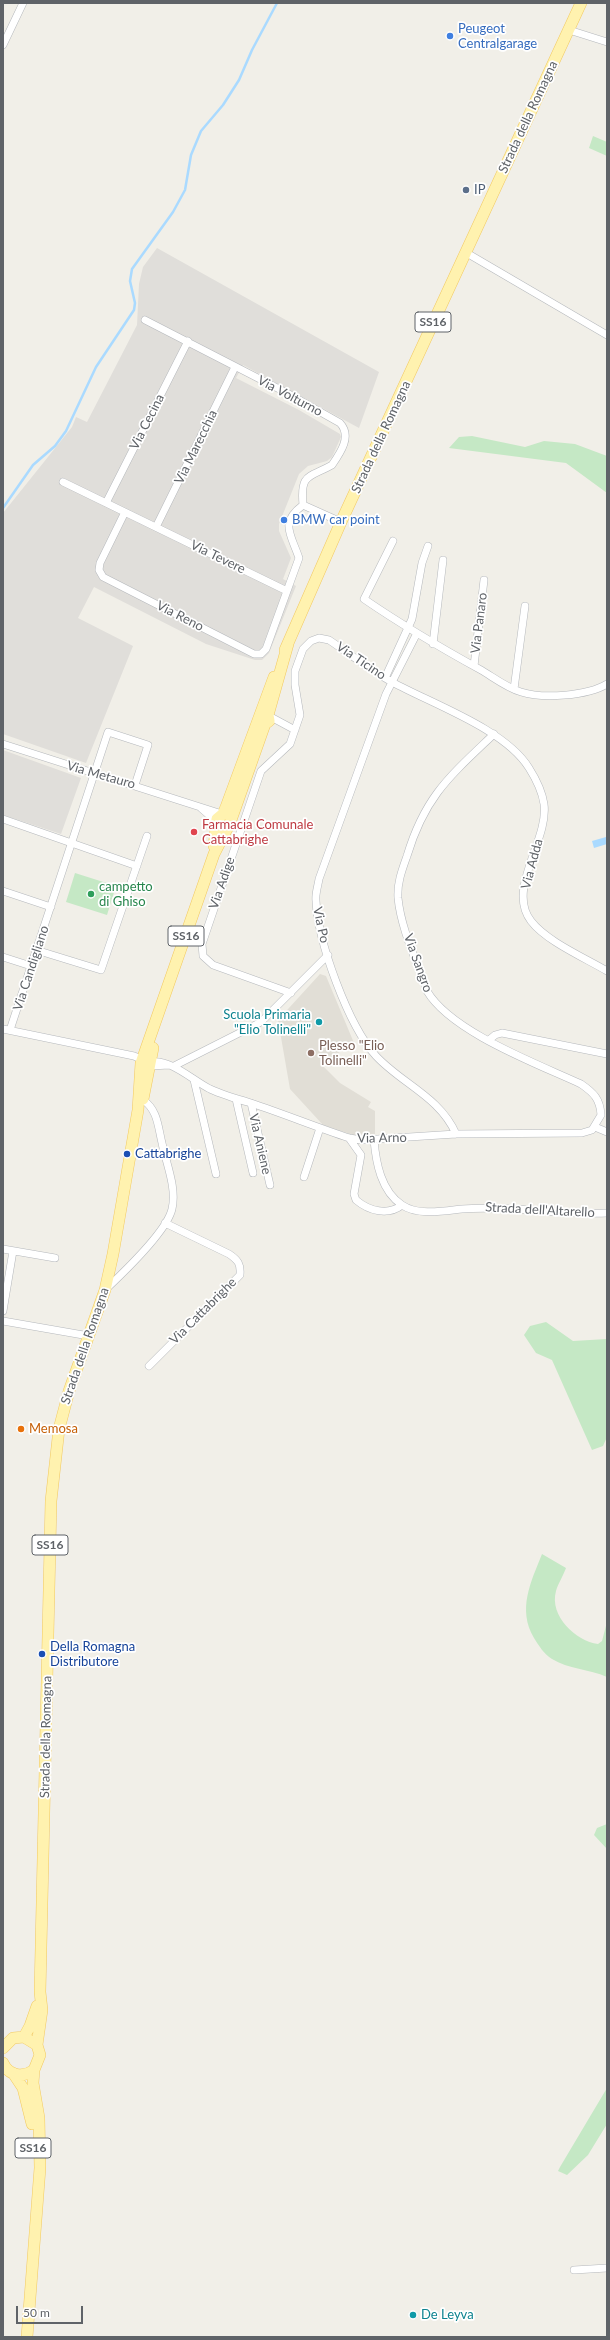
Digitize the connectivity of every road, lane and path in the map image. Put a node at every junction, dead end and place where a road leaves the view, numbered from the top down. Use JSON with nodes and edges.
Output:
{"nodes":[{"id":1,"x":23,"y":3,"type":"edge"},
{"id":2,"x":581,"y":3,"type":"edge"},
{"id":3,"x":569,"y":30,"type":"junction"},
{"id":4,"x":607,"y":42,"type":"edge"},
{"id":5,"x":3,"y":45,"type":"edge"},
{"id":6,"x":465,"y":252,"type":"junction"},
{"id":7,"x":145,"y":320,"type":"dead end"},
{"id":8,"x":607,"y":336,"type":"edge"},
{"id":9,"x":188,"y":341,"type":"junction"},
{"id":10,"x":236,"y":366,"type":"junction"},
{"id":11,"x":63,"y":482,"type":"dead end"},
{"id":12,"x":106,"y":503,"type":"junction"},
{"id":13,"x":302,"y":505,"type":"junction"},
{"id":14,"x":125,"y":512,"type":"junction"},
{"id":15,"x":341,"y":522,"type":"junction"},
{"id":16,"x":156,"y":527,"type":"junction"},
{"id":17,"x":393,"y":541,"type":"dead end"},
{"id":18,"x":428,"y":546,"type":"dead end"},
{"id":19,"x":443,"y":560,"type":"dead end"},
{"id":20,"x":484,"y":580,"type":"dead end"},
{"id":21,"x":287,"y":591,"type":"junction"},
{"id":22,"x":525,"y":606,"type":"dead end"},
{"id":23,"x":409,"y":629,"type":"junction"},
{"id":24,"x":417,"y":633,"type":"junction"},
{"id":25,"x":433,"y":644,"type":"junction"},
{"id":26,"x":474,"y":666,"type":"junction"},
{"id":27,"x":385,"y":678,"type":"junction"},
{"id":28,"x":392,"y":682,"type":"junction"},
{"id":29,"x":607,"y":684,"type":"edge"},
{"id":30,"x":514,"y":689,"type":"junction"},
{"id":31,"x":264,"y":719,"type":"junction"},
{"id":32,"x":295,"y":730,"type":"junction"},
{"id":33,"x":494,"y":734,"type":"junction"},
{"id":34,"x":3,"y":744,"type":"edge"},
{"id":35,"x":95,"y":775,"type":"junction"},
{"id":36,"x":135,"y":785,"type":"junction"},
{"id":37,"x":3,"y":819,"type":"edge"},
{"id":38,"x":223,"y":820,"type":"junction"},
{"id":39,"x":147,"y":836,"type":"dead end"},
{"id":40,"x":72,"y":842,"type":"junction"},
{"id":41,"x":137,"y":866,"type":"junction"},
{"id":42,"x":3,"y":891,"type":"edge"},
{"id":43,"x":51,"y":907,"type":"junction"},
{"id":44,"x":36,"y":950,"type":"junction"},
{"id":45,"x":328,"y":955,"type":"junction"},
{"id":46,"x":3,"y":957,"type":"edge"},
{"id":47,"x":31,"y":966,"type":"junction"},
{"id":48,"x":607,"y":971,"type":"edge"},
{"id":49,"x":291,"y":993,"type":"junction"},
{"id":50,"x":7,"y":1029,"type":"edge"},
{"id":51,"x":489,"y":1040,"type":"junction"},
{"id":52,"x":607,"y":1054,"type":"edge"},
{"id":53,"x":147,"y":1063,"type":"junction"},
{"id":54,"x":172,"y":1065,"type":"junction"},
{"id":55,"x":194,"y":1080,"type":"junction"},
{"id":56,"x":236,"y":1099,"type":"junction"},
{"id":57,"x":251,"y":1103,"type":"junction"},
{"id":58,"x":140,"y":1105,"type":"junction"},
{"id":59,"x":595,"y":1127,"type":"junction"},
{"id":60,"x":320,"y":1128,"type":"junction"},
{"id":61,"x":607,"y":1132,"type":"edge"},
{"id":62,"x":456,"y":1134,"type":"junction"},
{"id":63,"x":349,"y":1138,"type":"junction"},
{"id":64,"x":374,"y":1140,"type":"junction"},
{"id":65,"x":253,"y":1173,"type":"dead end"},
{"id":66,"x":216,"y":1174,"type":"dead end"},
{"id":67,"x":304,"y":1177,"type":"dead end"},
{"id":68,"x":270,"y":1185,"type":"dead end"},
{"id":69,"x":402,"y":1205,"type":"junction"},
{"id":70,"x":607,"y":1213,"type":"edge"},
{"id":71,"x":165,"y":1223,"type":"junction"},
{"id":72,"x":3,"y":1249,"type":"edge"},
{"id":73,"x":13,"y":1251,"type":"junction"},
{"id":74,"x":54,"y":1258,"type":"dead end"},
{"id":75,"x":105,"y":1290,"type":"junction"},
{"id":76,"x":3,"y":1311,"type":"edge"},
{"id":77,"x":3,"y":1321,"type":"edge"},
{"id":78,"x":89,"y":1336,"type":"junction"},
{"id":79,"x":149,"y":1366,"type":"dead end"},
{"id":80,"x":40,"y":1992,"type":"junction"},
{"id":81,"x":24,"y":2036,"type":"junction"},
{"id":82,"x":5,"y":2044,"type":"edge"},
{"id":83,"x":37,"y":2045,"type":"junction"},
{"id":84,"x":3,"y":2063,"type":"edge"},
{"id":85,"x":34,"y":2070,"type":"junction"},
{"id":86,"x":13,"y":2073,"type":"junction"},
{"id":87,"x":34,"y":2228,"type":"junction"},
{"id":88,"x":607,"y":2268,"type":"edge"},
{"id":89,"x":574,"y":2270,"type":"dead end"},
{"id":90,"x":27,"y":2337,"type":"edge"}],
"edges":[{"from":1,"to":5,"type":"street"},
{"from":2,"to":3,"type":"main road","name":"Strada della Romagna","number":"SS16"},
{"from":3,"to":4,"type":"street"},
{"from":3,"to":6,"type":"main road","name":"Strada della Romagna","number":"SS16"},
{"from":6,"to":8,"type":"street"},
{"from":6,"to":15,"type":"main road","name":"Strada della Romagna","number":"SS16"},
{"from":7,"to":9,"type":"street","name":"Via Volturno"},
{"from":9,"to":10,"type":"street","name":"Via Volturno"},
{"from":9,"to":12,"type":"street","name":"Via Cecina"},
{"from":10,"to":13,"type":"street","name":"Via Volturno"},
{"from":10,"to":16,"type":"street","name":"Via Marecchia"},
{"from":11,"to":12,"type":"street","name":"Via Tevere"},
{"from":12,"to":14,"type":"street","name":"Via Tevere"},
{"from":13,"to":15,"type":"street"},
{"from":13,"to":21,"type":"street"},
{"from":14,"to":16,"type":"street","name":"Via Tevere"},
{"from":14,"to":21,"type":"street","name":"Via Reno"},
{"from":15,"to":31,"type":"main road","name":"Strada della Romagna","number":"SS16"},
{"from":16,"to":21,"type":"street","name":"Via Tevere"},
{"from":17,"to":23,"type":"street","name":"Via Panaro"},
{"from":18,"to":23,"type":"street"},
{"from":19,"to":25,"type":"street"},
{"from":20,"to":26,"type":"street","name":"Via Panaro"},
{"from":22,"to":30,"type":"street"},
{"from":23,"to":24,"type":"street","name":"Via Panaro"},
{"from":23,"to":27,"type":"street"},
{"from":24,"to":25,"type":"street","name":"Via Panaro"},
{"from":24,"to":28,"type":"street"},
{"from":25,"to":26,"type":"street","name":"Via Panaro"},
{"from":26,"to":30,"type":"street","name":"Via Panaro"},
{"from":27,"to":28,"type":"street","name":"Via Ticino"},
{"from":27,"to":32,"type":"street","name":"Via Ticino"},
{"from":28,"to":33,"type":"street","name":"Via Ticino"},
{"from":28,"to":45,"type":"street","name":"Via Po"},
{"from":29,"to":30,"type":"street","name":"Via Panaro"},
{"from":31,"to":32,"type":"street"},
{"from":31,"to":38,"type":"main road","name":"Strada della Romagna","number":"SS16"},
{"from":32,"to":49,"type":"street","name":"Via Adige"},
{"from":33,"to":48,"type":"street","name":"Via Adda"},
{"from":33,"to":51,"type":"street","name":"Via Sangro"},
{"from":34,"to":35,"type":"street","name":"Via Metauro"},
{"from":35,"to":36,"type":"street","name":"Via Metauro"},
{"from":35,"to":36,"type":"street","name":"Via Candigliano"},
{"from":35,"to":40,"type":"street","name":"Via Candigliano"},
{"from":36,"to":38,"type":"street","name":"Via Metauro"},
{"from":37,"to":40,"type":"street"},
{"from":38,"to":53,"type":"main road","name":"Strada della Romagna","number":"SS16"},
{"from":39,"to":41,"type":"street"},
{"from":40,"to":41,"type":"street"},
{"from":40,"to":43,"type":"street","name":"Via Candigliano"},
{"from":41,"to":44,"type":"street"},
{"from":42,"to":43,"type":"street"},
{"from":43,"to":44,"type":"street","name":"Via Candigliano"},
{"from":44,"to":47,"type":"street","name":"Via Candigliano"},
{"from":45,"to":49,"type":"street"},
{"from":45,"to":62,"type":"street","name":"Via Po"},
{"from":46,"to":47,"type":"street"},
{"from":47,"to":50,"type":"street","name":"Via Candigliano"},
{"from":49,"to":54,"type":"street"},
{"from":50,"to":53,"type":"street"},
{"from":51,"to":52,"type":"street"},
{"from":51,"to":59,"type":"street","name":"Via Sangro"},
{"from":53,"to":54,"type":"street"},
{"from":53,"to":58,"type":"main road","name":"Strada della Romagna","number":"SS16"},
{"from":54,"to":55,"type":"street","name":"Via Arno"},
{"from":55,"to":56,"type":"street","name":"Via Arno"},
{"from":55,"to":66,"type":"street"},
{"from":56,"to":57,"type":"street","name":"Via Arno"},
{"from":56,"to":65,"type":"street"},
{"from":57,"to":60,"type":"street","name":"Via Arno"},
{"from":57,"to":68,"type":"street","name":"Via Aniene"},
{"from":58,"to":71,"type":"street"},
{"from":58,"to":75,"type":"main road","name":"Strada della Romagna","number":"SS16"},
{"from":59,"to":61,"type":"street"},
{"from":59,"to":62,"type":"street","name":"Via Arno"},
{"from":60,"to":63,"type":"street","name":"Via Arno"},
{"from":60,"to":67,"type":"street"},
{"from":62,"to":64,"type":"street","name":"Via Arno"},
{"from":63,"to":64,"type":"street","name":"Via Arno"},
{"from":63,"to":69,"type":"street"},
{"from":64,"to":69,"type":"street"},
{"from":69,"to":70,"type":"street","name":"Strada dell'Altarello"},
{"from":71,"to":75,"type":"street"},
{"from":71,"to":79,"type":"street","name":"Via Cattabrighe"},
{"from":72,"to":73,"type":"street"},
{"from":73,"to":74,"type":"street"},
{"from":73,"to":76,"type":"street"},
{"from":75,"to":78,"type":"main road","name":"Strada della Romagna","number":"SS16"},
{"from":77,"to":78,"type":"street"},
{"from":78,"to":80,"type":"main road","name":"Strada della Romagna","number":"SS16"},
{"from":80,"to":81,"type":"main road","name":"Strada della Romagna","number":"SS16"},
{"from":80,"to":83,"type":"main road","name":"Strada della Romagna","number":"SS16"},
{"from":81,"to":82,"type":"main road"},
{"from":81,"to":83,"type":"main road"},
{"from":83,"to":85,"type":"main road","number":"SS16"},
{"from":84,"to":86,"type":"main road","number":"SS16"},
{"from":85,"to":86,"type":"main road"},
{"from":85,"to":87,"type":"main road","number":"SS16"},
{"from":86,"to":87,"type":"main road","number":"SS16"},
{"from":87,"to":90,"type":"main road","number":"SS16"},
{"from":88,"to":89,"type":"street"}]}
